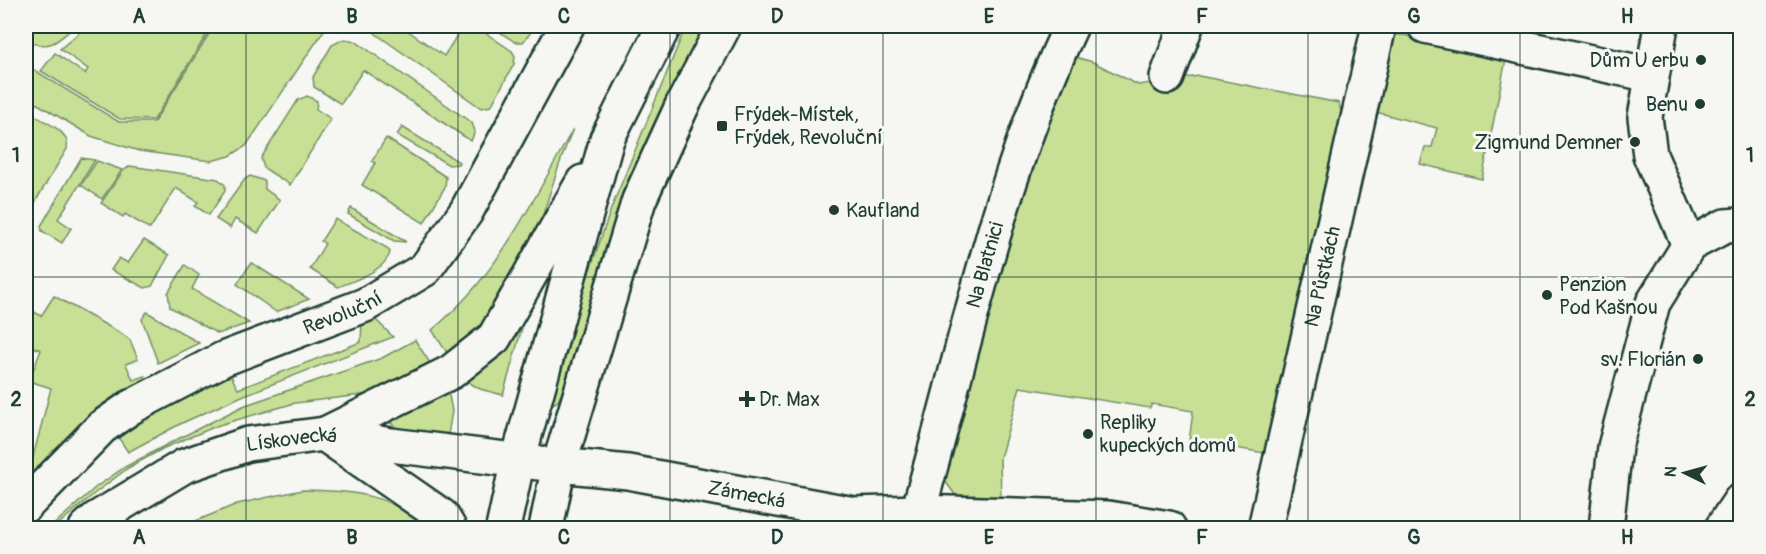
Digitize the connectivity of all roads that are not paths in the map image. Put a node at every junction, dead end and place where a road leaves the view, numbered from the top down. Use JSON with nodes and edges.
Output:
{"nodes":[{"id":1,"x":567,"y":26,"type":"edge"},
{"id":2,"x":664,"y":26,"type":"edge"},
{"id":3,"x":724,"y":26,"type":"edge"},
{"id":4,"x":1071,"y":26,"type":"edge"},
{"id":5,"x":1186,"y":26,"type":"edge"},
{"id":6,"x":1379,"y":26,"type":"edge"},
{"id":7,"x":1425,"y":26,"type":"edge"},
{"id":8,"x":1660,"y":26,"type":"edge"},
{"id":9,"x":1651,"y":75,"type":"junction"},
{"id":10,"x":1167,"y":77,"type":"dead end"},
{"id":11,"x":608,"y":139,"type":"junction"},
{"id":12,"x":1740,"y":225,"type":"edge"},
{"id":13,"x":1689,"y":245,"type":"junction"},
{"id":14,"x":325,"y":434,"type":"junction"},
{"id":15,"x":518,"y":460,"type":"junction"},
{"id":16,"x":559,"y":465,"type":"junction"},
{"id":17,"x":1740,"y":501,"type":"edge"},
{"id":18,"x":26,"y":505,"type":"edge"},
{"id":19,"x":919,"y":520,"type":"edge"},
{"id":20,"x":86,"y":528,"type":"edge"},
{"id":21,"x":449,"y":528,"type":"edge"},
{"id":22,"x":503,"y":528,"type":"edge"},
{"id":23,"x":546,"y":528,"type":"edge"},
{"id":24,"x":1169,"y":528,"type":"edge"},
{"id":25,"x":1265,"y":528,"type":"edge"},
{"id":26,"x":1606,"y":528,"type":"edge"},
{"id":27,"x":1722,"y":528,"type":"edge"}],
"edges":[{"from":1,"to":18,"type":"street","name":"Revoluční"},
{"from":2,"to":11,"type":"street"},
{"from":3,"to":16,"type":"street"},
{"from":4,"to":19,"type":"street","name":"Na Blatnici"},
{"from":5,"to":10,"type":"street"},
{"from":6,"to":25,"type":"street","name":"Na Půstkách"},
{"from":7,"to":9,"type":"street"},
{"from":8,"to":9,"type":"street"},
{"from":9,"to":13,"type":"street"},
{"from":11,"to":14,"type":"street"},
{"from":11,"to":15,"type":"street"},
{"from":12,"to":13,"type":"street"},
{"from":13,"to":26,"type":"street"},
{"from":14,"to":15,"type":"street","name":"Lískovecká"},
{"from":14,"to":20,"type":"street","name":"Lískovecká"},
{"from":14,"to":21,"type":"street"},
{"from":15,"to":16,"type":"street","name":"Lískovecká"},
{"from":15,"to":22,"type":"street"},
{"from":16,"to":19,"type":"street","name":"Zámecká"},
{"from":16,"to":23,"type":"street"},
{"from":17,"to":27,"type":"street"},
{"from":19,"to":24,"type":"street","name":"Zámecká"}]}
